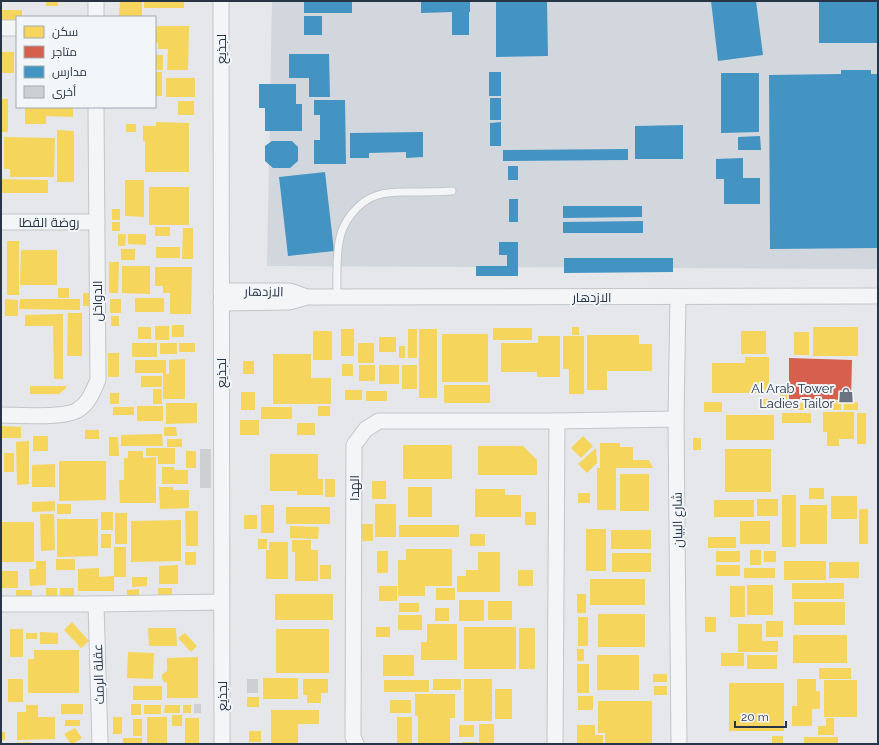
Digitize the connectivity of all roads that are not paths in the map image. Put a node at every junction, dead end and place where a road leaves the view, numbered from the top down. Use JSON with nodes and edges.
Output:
{"nodes":[{"id":1,"x":96,"y":1,"type":"edge"},
{"id":2,"x":221,"y":1,"type":"edge"},
{"id":3,"x":96,"y":16,"type":"edge"},
{"id":4,"x":1,"y":28,"type":"edge"},
{"id":5,"x":16,"y":28,"type":"edge"},
{"id":6,"x":96,"y":108,"type":"edge"},
{"id":7,"x":452,"y":191,"type":"dead end"},
{"id":8,"x":1,"y":222,"type":"edge"},
{"id":9,"x":97,"y":222,"type":"junction"},
{"id":10,"x":878,"y":296,"type":"edge"},
{"id":11,"x":221,"y":297,"type":"junction"},
{"id":12,"x":337,"y":297,"type":"junction"},
{"id":13,"x":678,"y":297,"type":"junction"},
{"id":14,"x":1,"y":415,"type":"edge"},
{"id":15,"x":676,"y":419,"type":"junction"},
{"id":16,"x":557,"y":421,"type":"junction"},
{"id":17,"x":221,"y":602,"type":"junction"},
{"id":18,"x":1,"y":604,"type":"edge"},
{"id":19,"x":96,"y":604,"type":"junction"},
{"id":20,"x":100,"y":744,"type":"edge"},
{"id":21,"x":222,"y":744,"type":"edge"},
{"id":22,"x":356,"y":744,"type":"edge"},
{"id":23,"x":555,"y":744,"type":"edge"},
{"id":24,"x":679,"y":744,"type":"edge"}],
"edges":[{"from":1,"to":3,"type":"street"},
{"from":2,"to":11,"type":"street","name":"لجذيع"},
{"from":4,"to":5,"type":"street"},
{"from":6,"to":9,"type":"street","name":"الدواخل"},
{"from":7,"to":12,"type":"lane"},
{"from":8,"to":9,"type":"street","name":"روضة القطا"},
{"from":9,"to":14,"type":"street","name":"الدواخل"},
{"from":10,"to":13,"type":"street","name":"الازدهار"},
{"from":11,"to":12,"type":"street","name":"الازدهار"},
{"from":11,"to":17,"type":"street","name":"لجذيع"},
{"from":12,"to":13,"type":"street","name":"الازدهار"},
{"from":13,"to":15,"type":"street","name":"شارع البيان"},
{"from":15,"to":16,"type":"street","name":"الهدا"},
{"from":15,"to":24,"type":"street","name":"شارع البيان"},
{"from":16,"to":22,"type":"street","name":"الهدا"},
{"from":16,"to":23,"type":"street"},
{"from":17,"to":19,"type":"street"},
{"from":17,"to":21,"type":"street","name":"لجذيع"},
{"from":18,"to":19,"type":"street"},
{"from":19,"to":20,"type":"street","name":"عقلة الرمث"}]}
